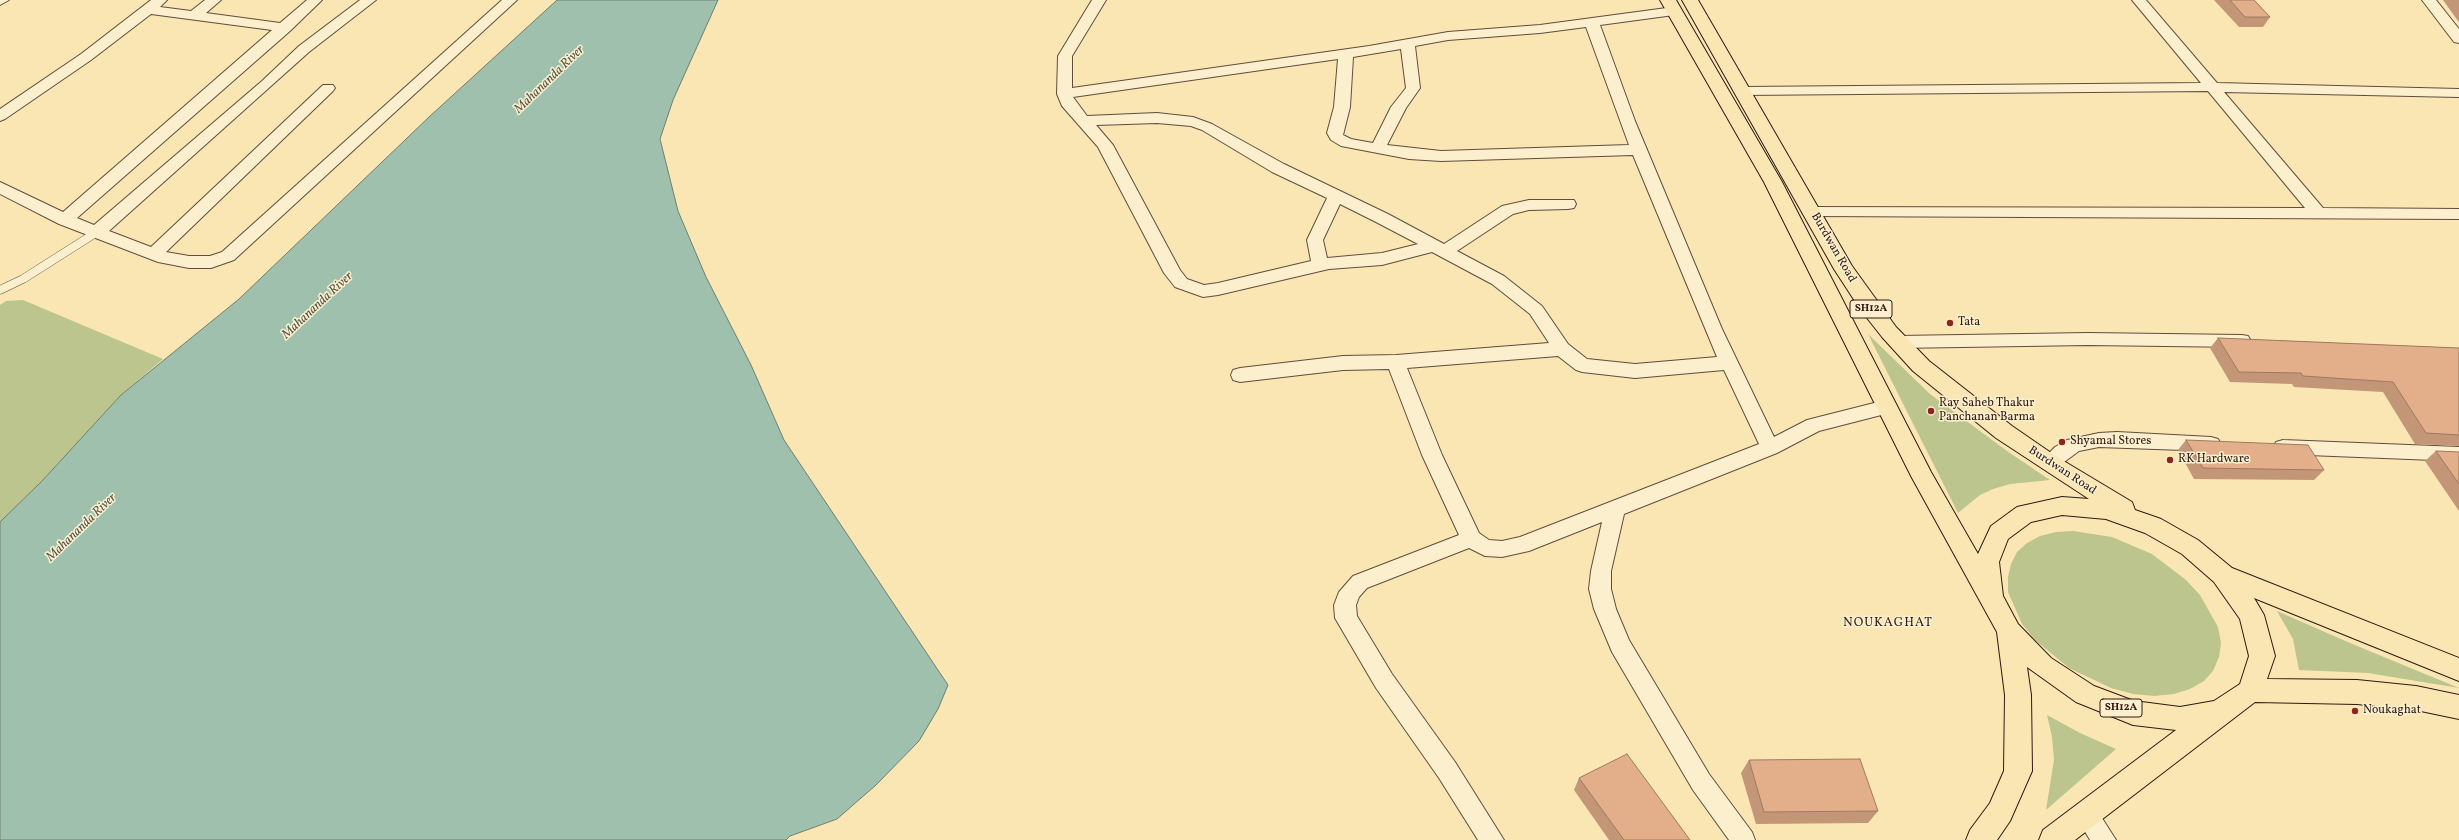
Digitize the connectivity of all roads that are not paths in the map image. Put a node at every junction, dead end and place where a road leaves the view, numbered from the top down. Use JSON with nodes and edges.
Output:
{"nodes":[{"id":1,"x":160,"y":0,"type":"edge"},
{"id":2,"x":214,"y":0,"type":"edge"},
{"id":3,"x":315,"y":0,"type":"edge"},
{"id":4,"x":370,"y":0,"type":"edge"},
{"id":5,"x":510,"y":0,"type":"edge"},
{"id":6,"x":1099,"y":0,"type":"edge"},
{"id":7,"x":2139,"y":0,"type":"edge"},
{"id":8,"x":2429,"y":0,"type":"edge"},
{"id":9,"x":1677,"y":4,"type":"edge"},
{"id":10,"x":148,"y":9,"type":"junction"},
{"id":11,"x":193,"y":16,"type":"junction"},
{"id":12,"x":1592,"y":23,"type":"junction"},
{"id":13,"x":285,"y":28,"type":"junction"},
{"id":14,"x":2459,"y":39,"type":"edge"},
{"id":15,"x":1408,"y":44,"type":"junction"},
{"id":16,"x":1346,"y":53,"type":"junction"},
{"id":17,"x":2210,"y":87,"type":"junction"},
{"id":18,"x":328,"y":88,"type":"dead end"},
{"id":19,"x":1743,"y":91,"type":"junction"},
{"id":20,"x":2459,"y":93,"type":"edge"},
{"id":21,"x":1064,"y":94,"type":"junction"},
{"id":22,"x":0,"y":116,"type":"edge"},
{"id":23,"x":1084,"y":122,"type":"junction"},
{"id":24,"x":1377,"y":148,"type":"junction"},
{"id":25,"x":1640,"y":150,"type":"junction"},
{"id":26,"x":0,"y":187,"type":"edge"},
{"id":27,"x":1336,"y":196,"type":"junction"},
{"id":28,"x":1568,"y":204,"type":"dead end"},
{"id":29,"x":1812,"y":211,"type":"junction"},
{"id":30,"x":2319,"y":214,"type":"junction"},
{"id":31,"x":2459,"y":214,"type":"edge"},
{"id":32,"x":65,"y":220,"type":"junction"},
{"id":33,"x":96,"y":232,"type":"junction"},
{"id":34,"x":1439,"y":249,"type":"junction"},
{"id":35,"x":155,"y":253,"type":"junction"},
{"id":36,"x":1839,"y":261,"type":"junction"},
{"id":37,"x":1815,"y":262,"type":"junction"},
{"id":38,"x":1320,"y":265,"type":"junction"},
{"id":39,"x":0,"y":290,"type":"edge"},
{"id":40,"x":1898,"y":342,"type":"junction"},
{"id":41,"x":2261,"y":342,"type":"edge"},
{"id":42,"x":1562,"y":349,"type":"junction"},
{"id":43,"x":1396,"y":362,"type":"junction"},
{"id":44,"x":1729,"y":363,"type":"junction"},
{"id":45,"x":1240,"y":375,"type":"dead end"},
{"id":46,"x":1886,"y":407,"type":"junction"},
{"id":47,"x":2229,"y":445,"type":"edge"},
{"id":48,"x":2261,"y":446,"type":"edge"},
{"id":49,"x":1770,"y":448,"type":"junction"},
{"id":50,"x":2459,"y":454,"type":"edge"},
{"id":51,"x":2049,"y":464,"type":"junction"},
{"id":52,"x":1615,"y":509,"type":"junction"},
{"id":53,"x":2153,"y":526,"type":"junction"},
{"id":54,"x":1471,"y":540,"type":"junction"},
{"id":55,"x":2223,"y":575,"type":"junction"},
{"id":56,"x":1991,"y":597,"type":"junction"},
{"id":57,"x":2009,"y":632,"type":"junction"},
{"id":58,"x":2459,"y":670,"type":"edge"},
{"id":59,"x":2250,"y":691,"type":"junction"},
{"id":60,"x":2459,"y":707,"type":"edge"},
{"id":61,"x":2220,"y":712,"type":"junction"},
{"id":62,"x":2087,"y":815,"type":"junction"},
{"id":63,"x":1492,"y":840,"type":"edge"},
{"id":64,"x":1743,"y":840,"type":"edge"},
{"id":65,"x":1980,"y":840,"type":"edge"},
{"id":66,"x":2053,"y":840,"type":"edge"},
{"id":67,"x":2104,"y":840,"type":"edge"}],
"edges":[{"from":1,"to":10,"type":"street"},
{"from":2,"to":11,"type":"street"},
{"from":3,"to":13,"type":"street"},
{"from":4,"to":33,"type":"street"},
{"from":5,"to":35,"type":"street"},
{"from":6,"to":21,"type":"street"},
{"from":7,"to":17,"type":"street"},
{"from":8,"to":14,"type":"street"},
{"from":9,"to":12,"type":"street"},
{"from":9,"to":19,"type":"main road","name":"Burdwan Road","number":"SH12A"},
{"from":9,"to":37,"type":"main road","name":"Burdwan Road","number":"SH12A"},
{"from":10,"to":11,"type":"street"},
{"from":10,"to":22,"type":"street"},
{"from":11,"to":13,"type":"street"},
{"from":12,"to":15,"type":"street"},
{"from":12,"to":25,"type":"street"},
{"from":13,"to":32,"type":"street"},
{"from":15,"to":16,"type":"street"},
{"from":15,"to":24,"type":"street"},
{"from":16,"to":21,"type":"street"},
{"from":16,"to":24,"type":"street"},
{"from":17,"to":19,"type":"street"},
{"from":17,"to":20,"type":"street"},
{"from":17,"to":30,"type":"street"},
{"from":18,"to":35,"type":"street"},
{"from":19,"to":29,"type":"main road","name":"Burdwan Road","number":"SH12A"},
{"from":21,"to":23,"type":"street"},
{"from":23,"to":27,"type":"street"},
{"from":23,"to":38,"type":"street"},
{"from":24,"to":25,"type":"street"},
{"from":25,"to":44,"type":"street"},
{"from":26,"to":32,"type":"street"},
{"from":27,"to":34,"type":"street"},
{"from":27,"to":38,"type":"street"},
{"from":28,"to":34,"type":"street"},
{"from":29,"to":30,"type":"street"},
{"from":29,"to":36,"type":"main road","name":"Burdwan Road","number":"SH12A"},
{"from":30,"to":31,"type":"street"},
{"from":32,"to":33,"type":"street"},
{"from":33,"to":35,"type":"street"},
{"from":33,"to":39,"type":"lane"},
{"from":34,"to":38,"type":"street"},
{"from":34,"to":42,"type":"street"},
{"from":36,"to":37,"type":"main road"},
{"from":36,"to":40,"type":"main road","name":"Burdwan Road","number":"SH12A"},
{"from":37,"to":46,"type":"main road","name":"Burdwan Road","number":"SH12A"},
{"from":40,"to":41,"type":"street"},
{"from":40,"to":51,"type":"main road","name":"Burdwan Road","number":"SH12A"},
{"from":42,"to":43,"type":"street"},
{"from":42,"to":44,"type":"street"},
{"from":43,"to":45,"type":"street"},
{"from":43,"to":54,"type":"street"},
{"from":44,"to":49,"type":"street"},
{"from":46,"to":49,"type":"street"},
{"from":46,"to":56,"type":"main road","name":"Burdwan Road","number":"SH12A"},
{"from":47,"to":51,"type":"street"},
{"from":48,"to":50,"type":"street"},
{"from":49,"to":52,"type":"street"},
{"from":51,"to":53,"type":"main road","name":"Burdwan Road","number":"SH12A"},
{"from":52,"to":54,"type":"street"},
{"from":52,"to":64,"type":"street"},
{"from":53,"to":55,"type":"main road","number":"SH12A"},
{"from":53,"to":56,"type":"main road","number":"SH12A"},
{"from":54,"to":63,"type":"street"},
{"from":55,"to":58,"type":"main road","number":"SH12A"},
{"from":55,"to":59,"type":"main road","number":"SH12A"},
{"from":56,"to":57,"type":"main road","number":"SH12A"},
{"from":57,"to":61,"type":"main road","number":"SH12A"},
{"from":57,"to":65,"type":"main road"},
{"from":59,"to":60,"type":"main road"},
{"from":59,"to":61,"type":"main road","number":"SH12A"},
{"from":61,"to":62,"type":"main road"},
{"from":62,"to":66,"type":"main road"},
{"from":62,"to":67,"type":"street"}]}
